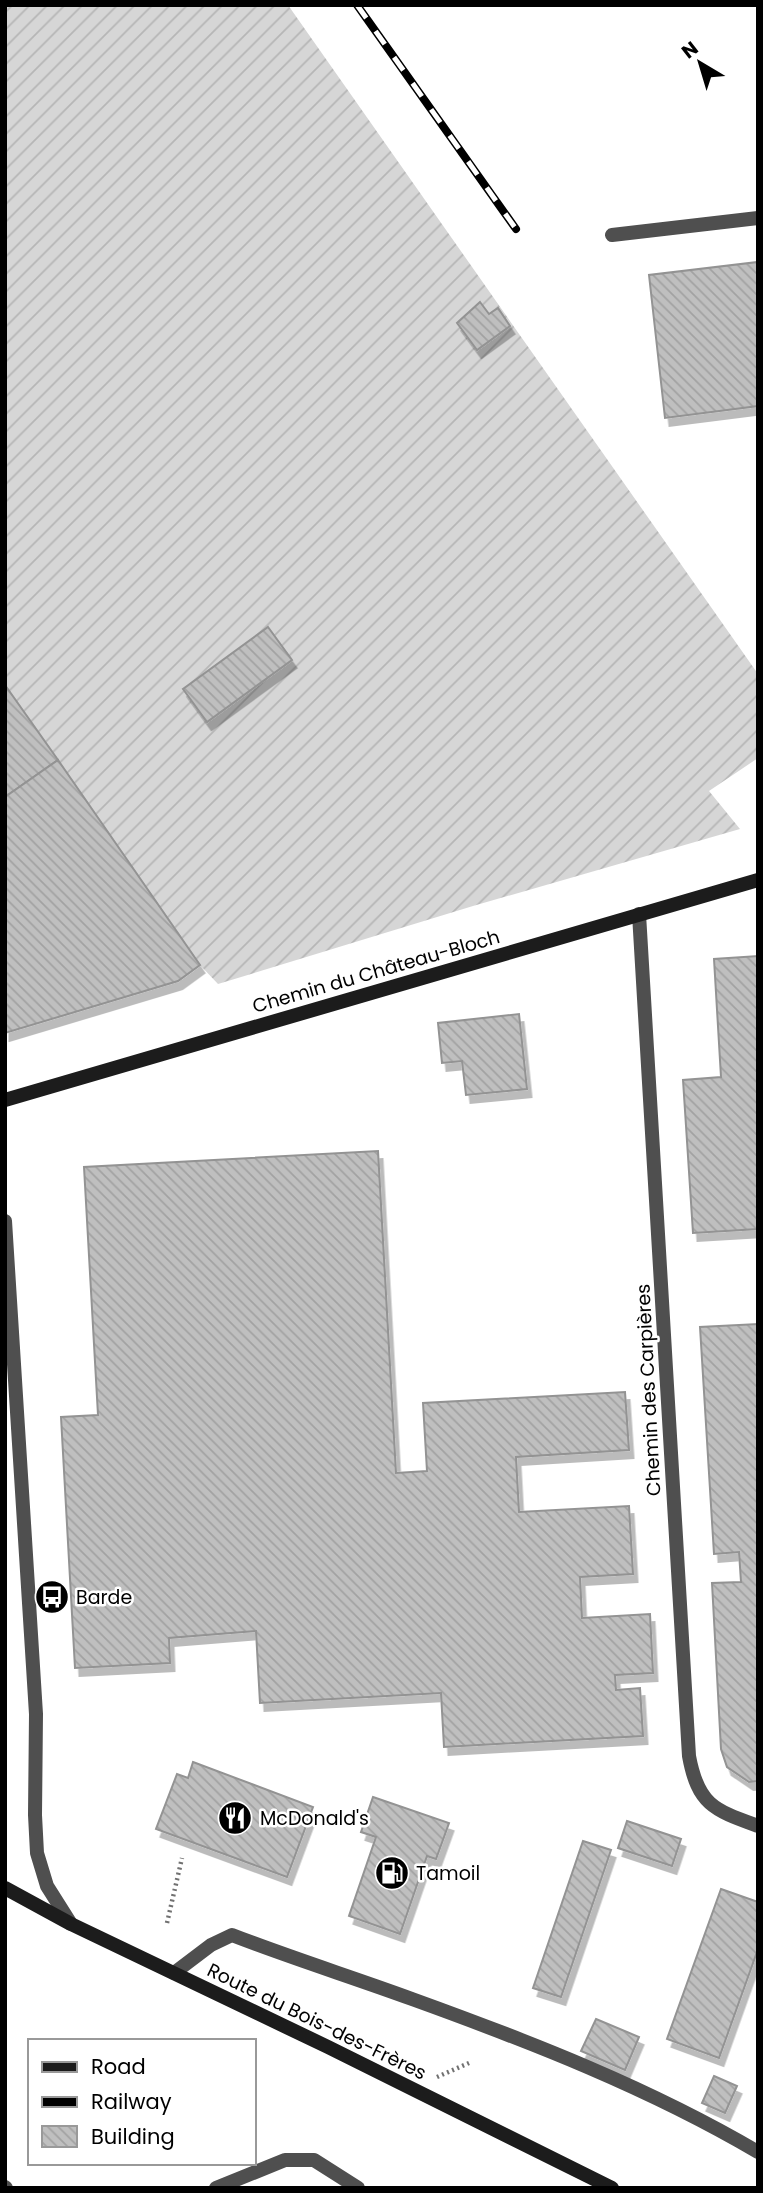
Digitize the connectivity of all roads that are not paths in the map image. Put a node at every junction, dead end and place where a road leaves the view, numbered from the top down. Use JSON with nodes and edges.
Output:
{"nodes":[{"id":1,"x":758,"y":218,"type":"edge"},
{"id":2,"x":612,"y":236,"type":"dead end"},
{"id":3,"x":758,"y":880,"type":"edge"},
{"id":4,"x":639,"y":914,"type":"junction"},
{"id":5,"x":5,"y":1100,"type":"edge"},
{"id":6,"x":5,"y":1221,"type":"edge"},
{"id":7,"x":758,"y":1826,"type":"edge"},
{"id":8,"x":5,"y":1888,"type":"edge"},
{"id":9,"x":71,"y":1924,"type":"junction"},
{"id":10,"x":174,"y":1973,"type":"junction"},
{"id":11,"x":758,"y":2152,"type":"edge"},
{"id":12,"x":216,"y":2188,"type":"edge"},
{"id":13,"x":359,"y":2188,"type":"edge"},
{"id":14,"x":611,"y":2188,"type":"edge"}],
"edges":[{"from":1,"to":2,"type":"street"},
{"from":3,"to":4,"type":"street","name":"Chemin du Château-Bloch"},
{"from":4,"to":5,"type":"street","name":"Chemin du Château-Bloch"},
{"from":4,"to":7,"type":"street","name":"Chemin des Carpières"},
{"from":6,"to":9,"type":"street"},
{"from":8,"to":9,"type":"street","name":"Route du Bois-des-Frères"},
{"from":9,"to":10,"type":"street","name":"Route du Bois-des-Frères"},
{"from":10,"to":11,"type":"street"},
{"from":10,"to":14,"type":"street","name":"Route du Bois-des-Frères"},
{"from":12,"to":13,"type":"street"}]}
